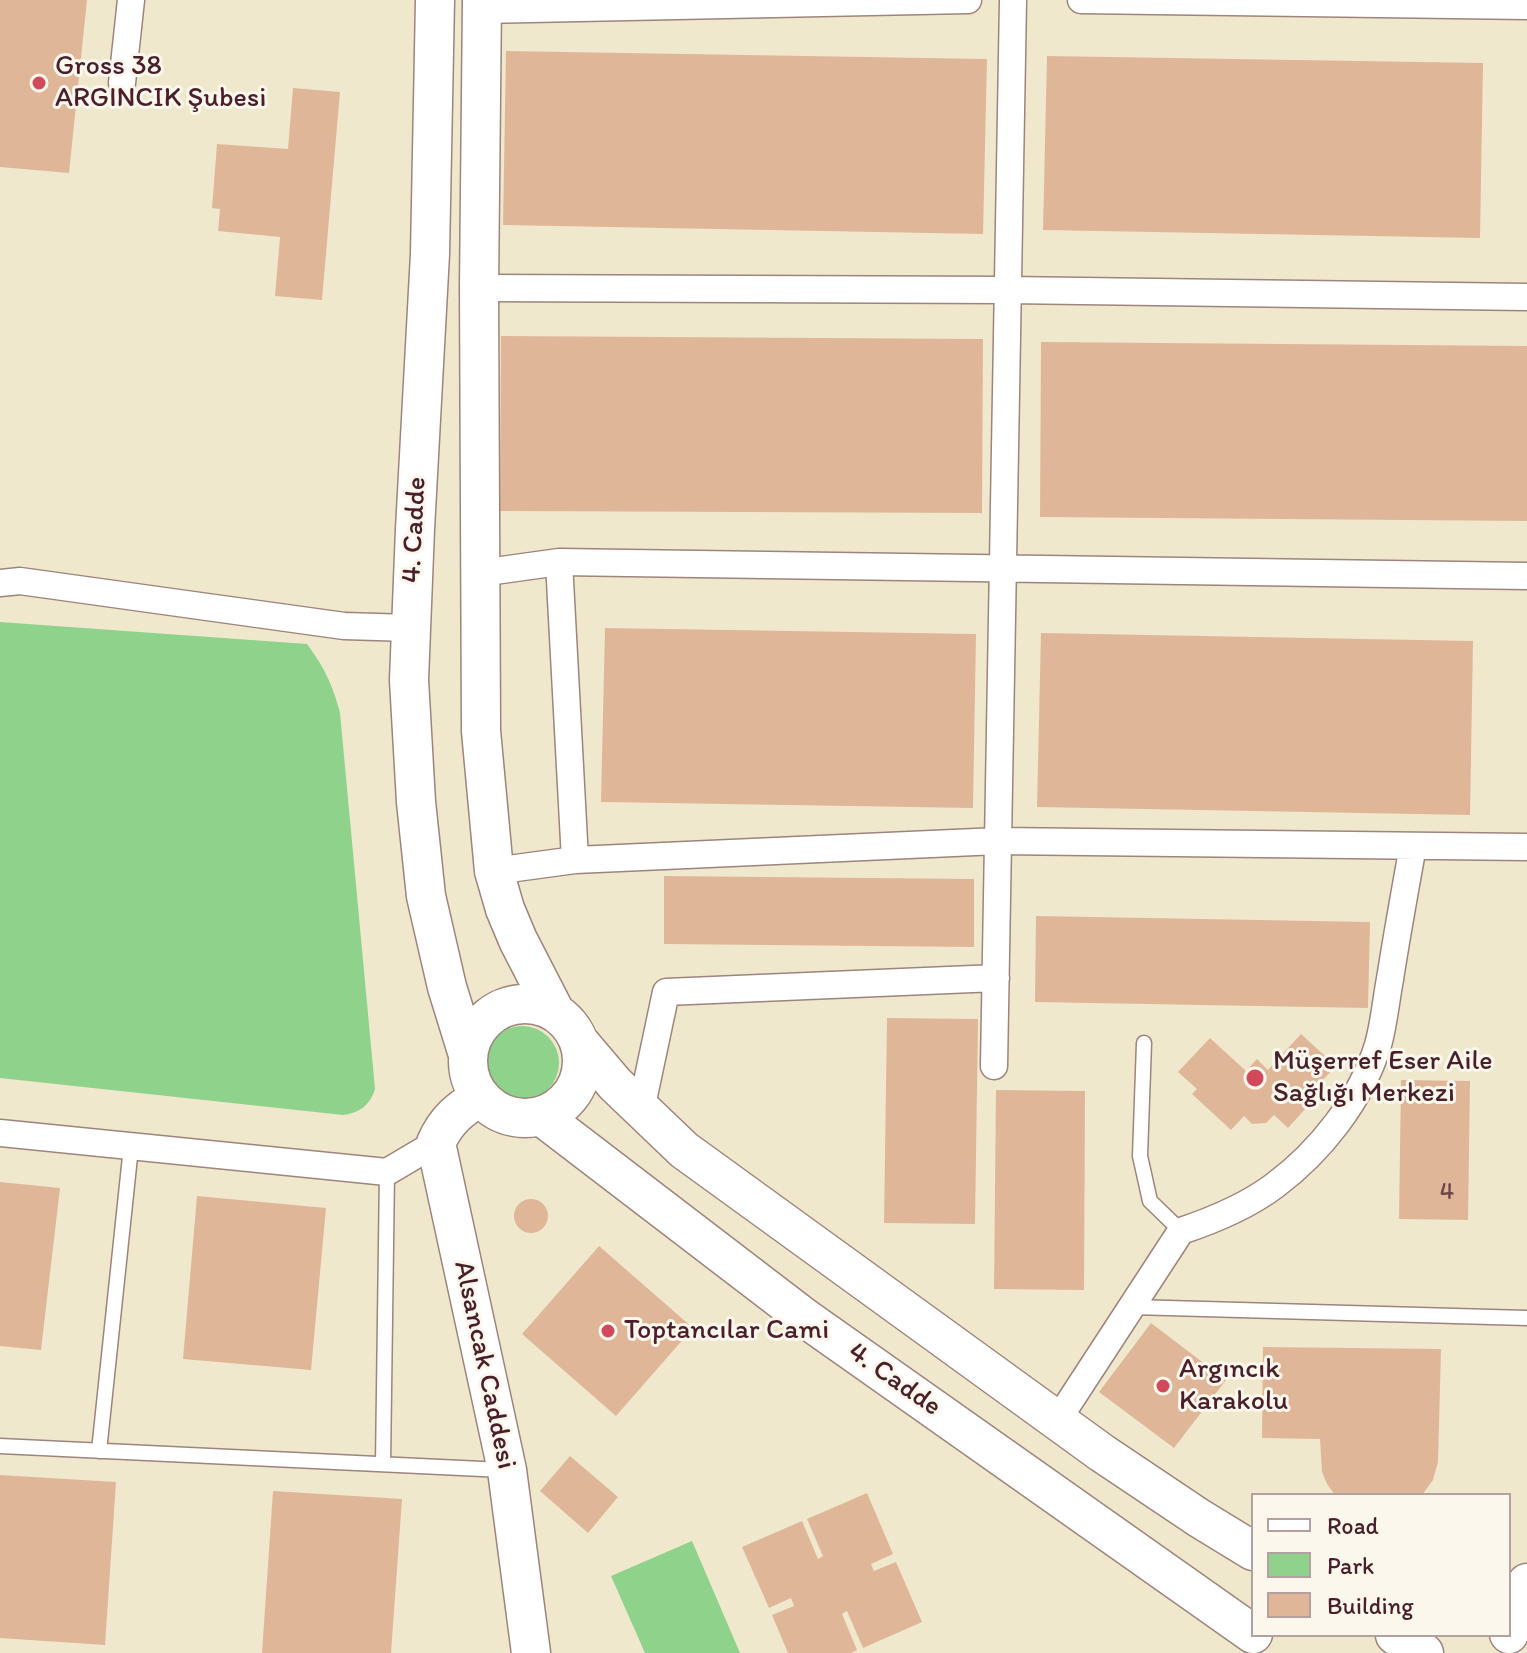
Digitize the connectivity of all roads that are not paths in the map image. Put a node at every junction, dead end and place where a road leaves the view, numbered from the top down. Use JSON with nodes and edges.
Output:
{"nodes":[{"id":1,"x":131,"y":0,"type":"edge"},
{"id":2,"x":435,"y":0,"type":"edge"},
{"id":3,"x":968,"y":0,"type":"edge"},
{"id":4,"x":1013,"y":0,"type":"edge"},
{"id":5,"x":1081,"y":0,"type":"edge"},
{"id":6,"x":482,"y":5,"type":"edge"},
{"id":7,"x":1527,"y":6,"type":"edge"},
{"id":8,"x":122,"y":83,"type":"dead end"},
{"id":9,"x":479,"y":288,"type":"junction"},
{"id":10,"x":1007,"y":290,"type":"junction"},
{"id":11,"x":1527,"y":297,"type":"edge"},
{"id":12,"x":559,"y":562,"type":"junction"},
{"id":13,"x":1003,"y":568,"type":"junction"},
{"id":14,"x":480,"y":573,"type":"junction"},
{"id":15,"x":1527,"y":576,"type":"edge"},
{"id":16,"x":0,"y":583,"type":"edge"},
{"id":17,"x":410,"y":628,"type":"junction"},
{"id":18,"x":998,"y":841,"type":"junction"},
{"id":19,"x":1413,"y":846,"type":"junction"},
{"id":20,"x":1527,"y":847,"type":"edge"},
{"id":21,"x":575,"y":860,"type":"junction"},
{"id":22,"x":494,"y":871,"type":"junction"},
{"id":23,"x":996,"y":978,"type":"junction"},
{"id":24,"x":554,"y":1010,"type":"junction"},
{"id":25,"x":1144,"y":1043,"type":"dead end"},
{"id":26,"x":581,"y":1044,"type":"junction"},
{"id":27,"x":468,"y":1055,"type":"junction"},
{"id":28,"x":994,"y":1066,"type":"dead end"},
{"id":29,"x":480,"y":1097,"type":"junction"},
{"id":30,"x":641,"y":1110,"type":"junction"},
{"id":31,"x":541,"y":1116,"type":"junction"},
{"id":32,"x":0,"y":1133,"type":"edge"},
{"id":33,"x":436,"y":1143,"type":"junction"},
{"id":34,"x":131,"y":1147,"type":"junction"},
{"id":35,"x":387,"y":1172,"type":"junction"},
{"id":36,"x":1181,"y":1231,"type":"junction"},
{"id":37,"x":1132,"y":1307,"type":"junction"},
{"id":38,"x":1527,"y":1318,"type":"edge"},
{"id":39,"x":1057,"y":1421,"type":"junction"},
{"id":40,"x":0,"y":1446,"type":"edge"},
{"id":41,"x":99,"y":1451,"type":"junction"},
{"id":42,"x":383,"y":1464,"type":"junction"},
{"id":43,"x":507,"y":1470,"type":"junction"},
{"id":44,"x":1251,"y":1550,"type":"edge"},
{"id":45,"x":1527,"y":1583,"type":"edge"},
{"id":46,"x":1511,"y":1628,"type":"edge"},
{"id":47,"x":1251,"y":1632,"type":"edge"},
{"id":48,"x":1258,"y":1637,"type":"edge"},
{"id":49,"x":1398,"y":1637,"type":"edge"},
{"id":50,"x":531,"y":1653,"type":"edge"},
{"id":51,"x":1280,"y":1653,"type":"edge"},
{"id":52,"x":1424,"y":1653,"type":"edge"}],
"edges":[{"from":1,"to":8,"type":"street"},
{"from":2,"to":17,"type":"main road","name":"4. Cadde"},
{"from":3,"to":6,"type":"street"},
{"from":4,"to":10,"type":"street"},
{"from":5,"to":7,"type":"street"},
{"from":6,"to":9,"type":"main road"},
{"from":9,"to":10,"type":"street"},
{"from":9,"to":14,"type":"main road"},
{"from":10,"to":11,"type":"street"},
{"from":10,"to":13,"type":"street"},
{"from":12,"to":13,"type":"street"},
{"from":12,"to":14,"type":"street"},
{"from":12,"to":21,"type":"street"},
{"from":13,"to":15,"type":"street"},
{"from":13,"to":18,"type":"street"},
{"from":14,"to":22,"type":"main road"},
{"from":16,"to":17,"type":"street"},
{"from":17,"to":27,"type":"main road","name":"4. Cadde"},
{"from":18,"to":19,"type":"street"},
{"from":18,"to":21,"type":"street"},
{"from":18,"to":23,"type":"street"},
{"from":19,"to":20,"type":"street"},
{"from":19,"to":36,"type":"street"},
{"from":21,"to":22,"type":"street"},
{"from":22,"to":24,"type":"main road"},
{"from":23,"to":28,"type":"street"},
{"from":23,"to":30,"type":"street"},
{"from":24,"to":26,"type":"main road"},
{"from":24,"to":27,"type":"main road"},
{"from":25,"to":36,"type":"lane"},
{"from":26,"to":30,"type":"main road"},
{"from":26,"to":31,"type":"main road"},
{"from":27,"to":29,"type":"main road"},
{"from":29,"to":31,"type":"main road"},
{"from":29,"to":33,"type":"main road"},
{"from":30,"to":39,"type":"main road"},
{"from":31,"to":47,"type":"main road","name":"4. Cadde"},
{"from":32,"to":34,"type":"street"},
{"from":33,"to":35,"type":"street"},
{"from":33,"to":43,"type":"main road","name":"Alsancak Caddesi"},
{"from":34,"to":35,"type":"street"},
{"from":34,"to":41,"type":"lane"},
{"from":35,"to":42,"type":"lane"},
{"from":36,"to":37,"type":"street"},
{"from":37,"to":38,"type":"lane"},
{"from":37,"to":39,"type":"street"},
{"from":39,"to":44,"type":"main road"},
{"from":40,"to":41,"type":"lane"},
{"from":41,"to":42,"type":"lane"},
{"from":42,"to":43,"type":"lane"},
{"from":43,"to":50,"type":"main road","name":"Alsancak Caddesi"},
{"from":45,"to":46,"type":"main road"},
{"from":48,"to":51,"type":"main road","name":"4. Cadde"},
{"from":49,"to":52,"type":"main road"}]}
